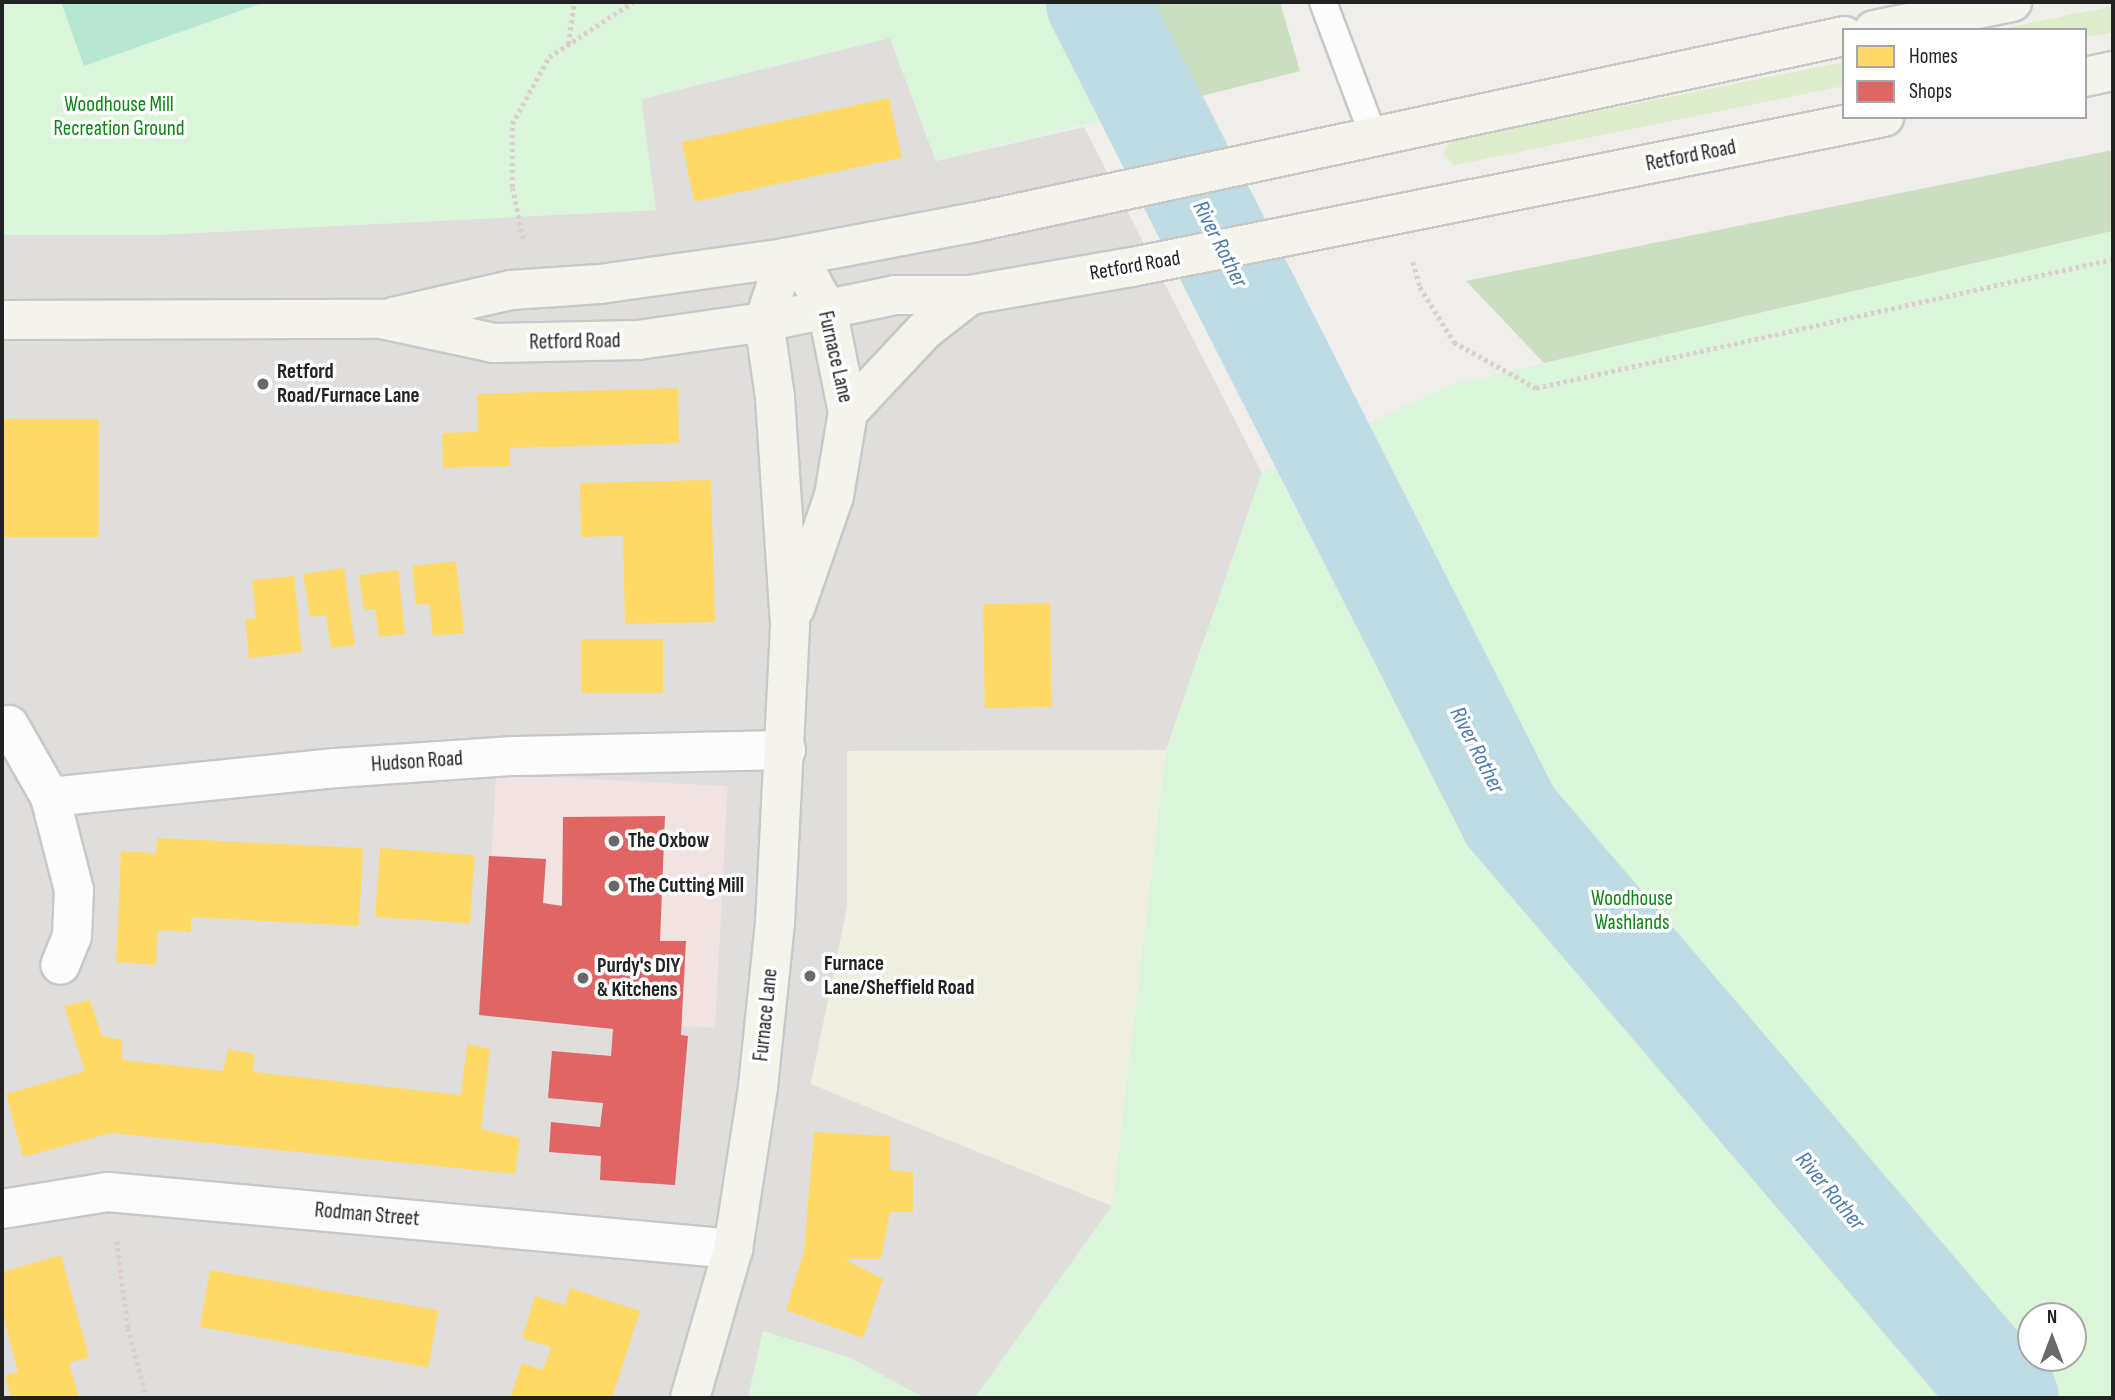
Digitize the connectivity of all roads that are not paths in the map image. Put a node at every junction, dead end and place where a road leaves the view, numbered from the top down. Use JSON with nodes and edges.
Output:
{"nodes":[{"id":1,"x":1323,"y":2,"type":"edge"},
{"id":2,"x":2012,"y":2,"type":"edge"},
{"id":3,"x":1884,"y":28,"type":"edge"},
{"id":4,"x":1842,"y":36,"type":"edge"},
{"id":5,"x":2113,"y":71,"type":"edge"},
{"id":6,"x":2087,"y":77,"type":"edge"},
{"id":7,"x":1874,"y":119,"type":"edge"},
{"id":8,"x":1373,"y":135,"type":"junction"},
{"id":9,"x":785,"y":258,"type":"junction"},
{"id":10,"x":970,"y":295,"type":"junction"},
{"id":11,"x":827,"y":309,"type":"junction"},
{"id":12,"x":381,"y":319,"type":"junction"},
{"id":13,"x":2,"y":320,"type":"edge"},
{"id":14,"x":764,"y":322,"type":"junction"},
{"id":15,"x":848,"y":412,"type":"junction"},
{"id":16,"x":790,"y":624,"type":"junction"},
{"id":17,"x":9,"y":726,"type":"dead end"},
{"id":18,"x":786,"y":750,"type":"junction"},
{"id":19,"x":50,"y":797,"type":"junction"},
{"id":20,"x":60,"y":965,"type":"dead end"},
{"id":21,"x":2,"y":1209,"type":"edge"},
{"id":22,"x":733,"y":1249,"type":"junction"},
{"id":23,"x":690,"y":1398,"type":"edge"}],
"edges":[{"from":1,"to":8,"type":"lane"},
{"from":2,"to":3,"type":"main road"},
{"from":4,"to":8,"type":"main road","name":"Retford Road"},
{"from":5,"to":6,"type":"main road"},
{"from":7,"to":10,"type":"main road","name":"Retford Road"},
{"from":8,"to":9,"type":"main road","name":"Retford Road"},
{"from":9,"to":11,"type":"main road","name":"Furnace Lane"},
{"from":9,"to":12,"type":"main road","name":"Retford Road"},
{"from":9,"to":14,"type":"main road","name":"Furnace Lane"},
{"from":10,"to":11,"type":"main road","name":"Retford Road"},
{"from":10,"to":15,"type":"main road"},
{"from":11,"to":14,"type":"main road","name":"Retford Road"},
{"from":11,"to":15,"type":"main road","name":"Furnace Lane"},
{"from":12,"to":13,"type":"main road","name":"Retford Road"},
{"from":12,"to":14,"type":"main road","name":"Retford Road"},
{"from":14,"to":16,"type":"main road","name":"Furnace Lane"},
{"from":15,"to":16,"type":"main road","name":"Furnace Lane"},
{"from":16,"to":18,"type":"main road","name":"Furnace Lane"},
{"from":17,"to":19,"type":"street"},
{"from":18,"to":19,"type":"street","name":"Hudson Road"},
{"from":18,"to":22,"type":"main road","name":"Furnace Lane"},
{"from":19,"to":20,"type":"street"},
{"from":21,"to":22,"type":"street","name":"Rodman Street"},
{"from":22,"to":23,"type":"main road","name":"Furnace Lane"}]}
